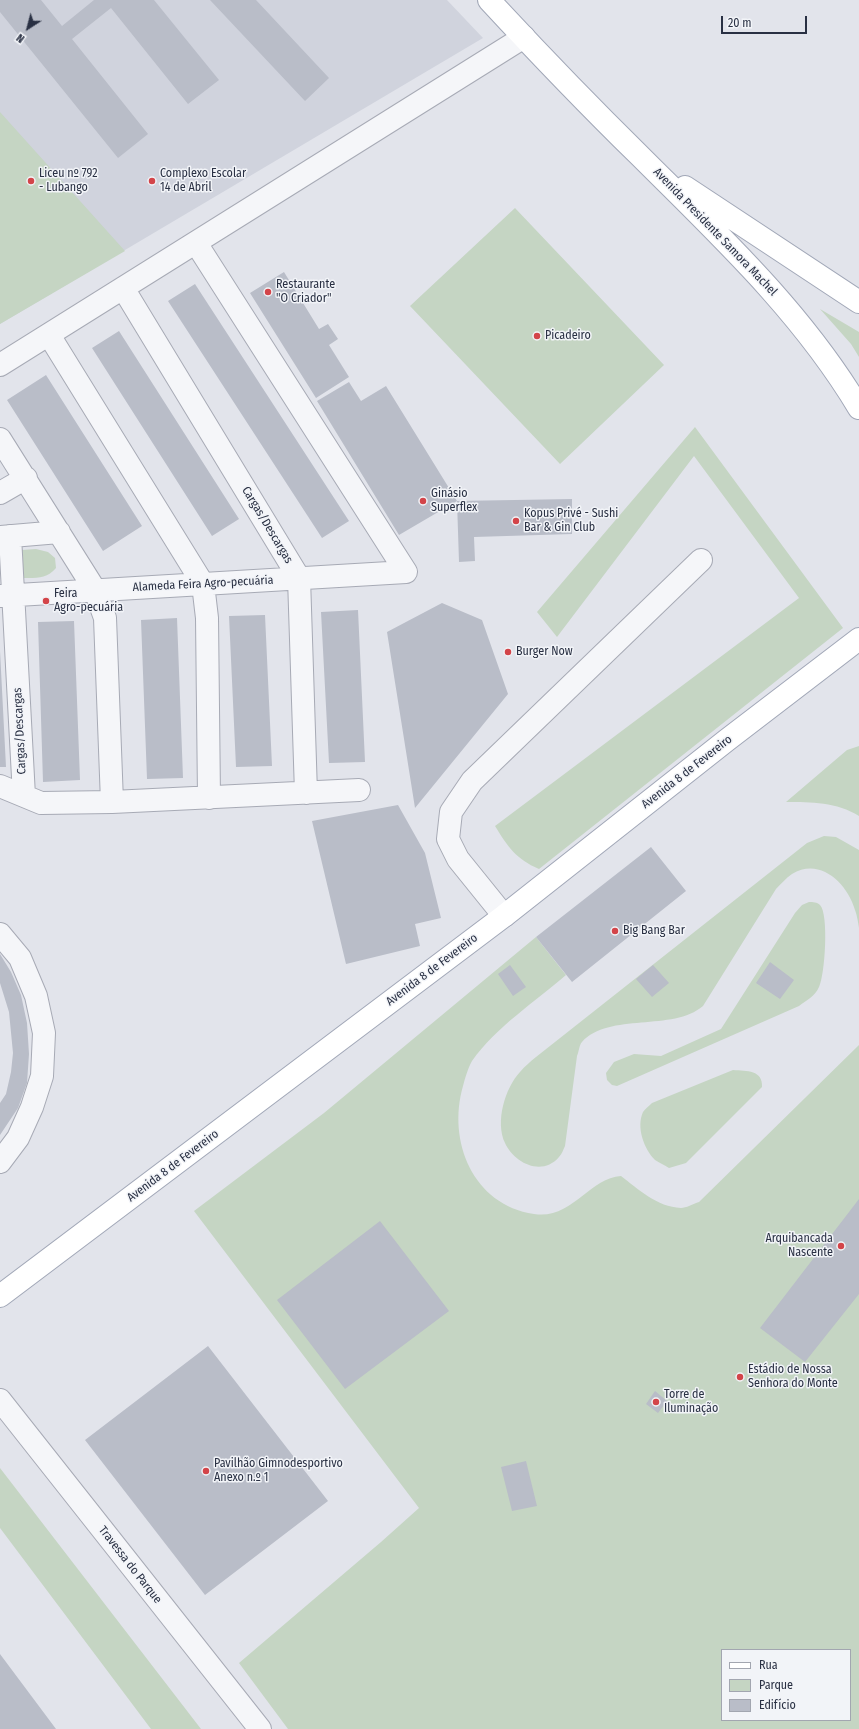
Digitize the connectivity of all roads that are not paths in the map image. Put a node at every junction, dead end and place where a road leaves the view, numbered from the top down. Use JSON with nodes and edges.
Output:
{"nodes":[{"id":1,"x":488,"y":0,"type":"edge"},
{"id":2,"x":524,"y":37,"type":"junction"},
{"id":3,"x":638,"y":155,"type":"junction"},
{"id":4,"x":196,"y":243,"type":"junction"},
{"id":5,"x":123,"y":288,"type":"junction"},
{"id":6,"x":859,"y":302,"type":"edge"},
{"id":7,"x":49,"y":335,"type":"junction"},
{"id":8,"x":0,"y":365,"type":"edge"},
{"id":9,"x":859,"y":408,"type":"edge"},
{"id":10,"x":0,"y":439,"type":"edge"},
{"id":11,"x":26,"y":478,"type":"junction"},
{"id":12,"x":0,"y":493,"type":"edge"},
{"id":13,"x":59,"y":532,"type":"junction"},
{"id":14,"x":5,"y":537,"type":"edge"},
{"id":15,"x":701,"y":560,"type":"dead end"},
{"id":16,"x":300,"y":578,"type":"junction"},
{"id":17,"x":203,"y":584,"type":"junction"},
{"id":18,"x":95,"y":590,"type":"junction"},
{"id":19,"x":7,"y":595,"type":"edge"},
{"id":20,"x":859,"y":640,"type":"edge"},
{"id":21,"x":0,"y":786,"type":"edge"},
{"id":22,"x":359,"y":790,"type":"dead end"},
{"id":23,"x":306,"y":793,"type":"junction"},
{"id":24,"x":24,"y":796,"type":"junction"},
{"id":25,"x":209,"y":798,"type":"junction"},
{"id":26,"x":112,"y":802,"type":"junction"},
{"id":27,"x":504,"y":916,"type":"junction"},
{"id":28,"x":0,"y":934,"type":"edge"},
{"id":29,"x":0,"y":1162,"type":"edge"},
{"id":30,"x":0,"y":1296,"type":"edge"},
{"id":31,"x":0,"y":1400,"type":"edge"},
{"id":32,"x":260,"y":1729,"type":"edge"}],
"edges":[{"from":1,"to":2,"type":"main road","name":"Avenida Presidente Samora Machel"},
{"from":2,"to":3,"type":"main road","name":"Avenida Presidente Samora Machel"},
{"from":2,"to":4,"type":"street"},
{"from":3,"to":6,"type":"main road","name":"Avenida Presidente Samora Machel"},
{"from":3,"to":9,"type":"main road","name":"Avenida Presidente Samora Machel"},
{"from":4,"to":5,"type":"street"},
{"from":4,"to":16,"type":"street","name":"Alameda Feira Agro-pecuária"},
{"from":5,"to":7,"type":"street"},
{"from":5,"to":16,"type":"street","name":"Cargas/Descargas"},
{"from":7,"to":8,"type":"street"},
{"from":7,"to":17,"type":"street"},
{"from":10,"to":11,"type":"street"},
{"from":11,"to":12,"type":"street"},
{"from":11,"to":13,"type":"street"},
{"from":13,"to":14,"type":"street"},
{"from":13,"to":18,"type":"street"},
{"from":14,"to":19,"type":"street","name":"Cargas/Descargas"},
{"from":15,"to":27,"type":"street"},
{"from":16,"to":17,"type":"street","name":"Alameda Feira Agro-pecuária"},
{"from":16,"to":23,"type":"street","name":"Cargas/Descargas"},
{"from":17,"to":18,"type":"street","name":"Alameda Feira Agro-pecuária"},
{"from":17,"to":25,"type":"street"},
{"from":18,"to":19,"type":"street","name":"Alameda Feira Agro-pecuária"},
{"from":18,"to":26,"type":"street"},
{"from":19,"to":24,"type":"street","name":"Cargas/Descargas"},
{"from":20,"to":27,"type":"main road","name":"Avenida 8 de Fevereiro"},
{"from":21,"to":24,"type":"street","name":"Cargas/Descargas"},
{"from":22,"to":23,"type":"street","name":"Cargas/Descargas"},
{"from":23,"to":25,"type":"street","name":"Cargas/Descargas"},
{"from":24,"to":26,"type":"street","name":"Cargas/Descargas"},
{"from":25,"to":26,"type":"street","name":"Cargas/Descargas"},
{"from":27,"to":30,"type":"main road","name":"Avenida 8 de Fevereiro"},
{"from":28,"to":29,"type":"street"},
{"from":31,"to":32,"type":"street","name":"Travessa do Parque"}]}
